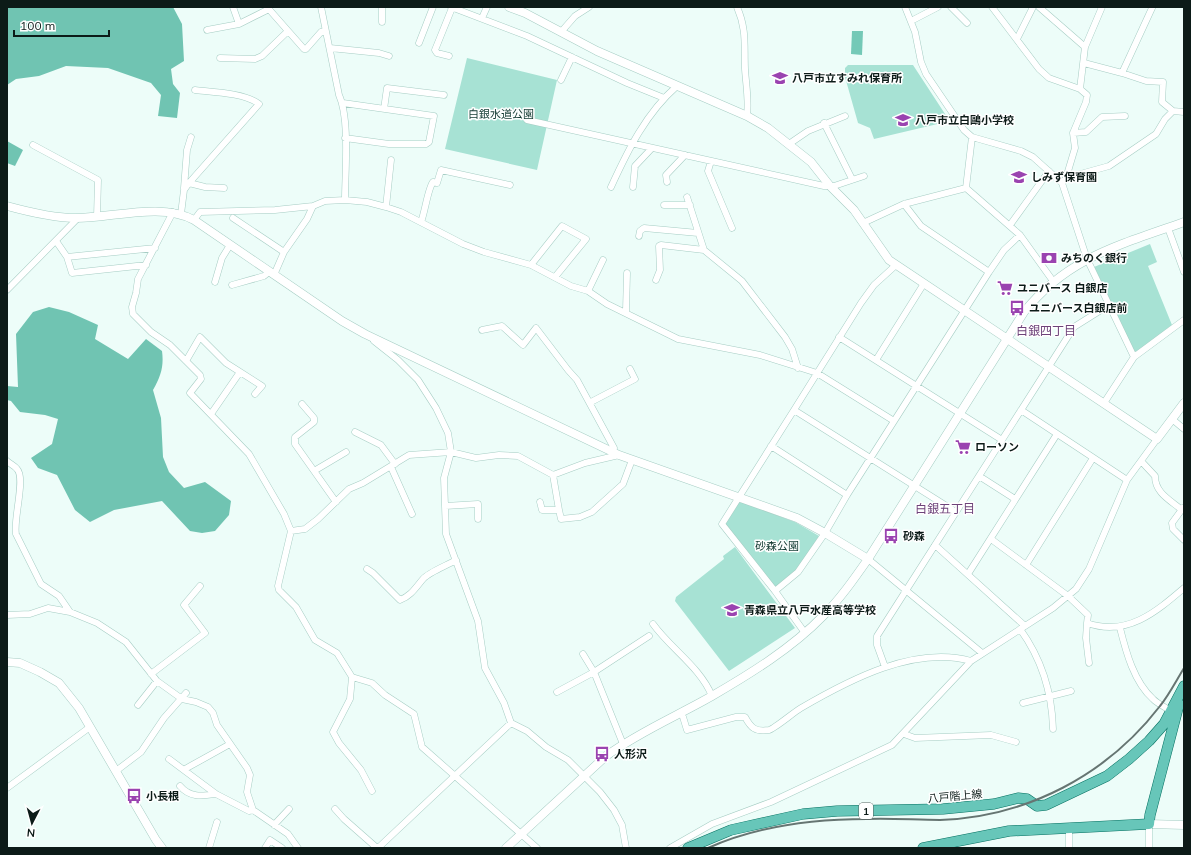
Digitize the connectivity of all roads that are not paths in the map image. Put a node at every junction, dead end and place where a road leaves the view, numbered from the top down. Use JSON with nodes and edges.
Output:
{"nodes":[{"id":1,"x":233,"y":7,"type":"edge"},
{"id":2,"x":321,"y":7,"type":"edge"},
{"id":3,"x":382,"y":7,"type":"edge"},
{"id":4,"x":433,"y":7,"type":"edge"},
{"id":5,"x":452,"y":7,"type":"edge"},
{"id":6,"x":487,"y":7,"type":"edge"},
{"id":7,"x":509,"y":7,"type":"edge"},
{"id":8,"x":589,"y":7,"type":"edge"},
{"id":9,"x":737,"y":7,"type":"edge"},
{"id":10,"x":905,"y":7,"type":"edge"},
{"id":11,"x":938,"y":7,"type":"edge"},
{"id":12,"x":951,"y":7,"type":"edge"},
{"id":13,"x":992,"y":7,"type":"edge"},
{"id":14,"x":1033,"y":7,"type":"edge"},
{"id":15,"x":1039,"y":7,"type":"edge"},
{"id":16,"x":1102,"y":7,"type":"edge"},
{"id":17,"x":268,"y":8,"type":"edge"},
{"id":18,"x":1152,"y":8,"type":"dead end"},
{"id":19,"x":482,"y":18,"type":"junction"},
{"id":20,"x":911,"y":21,"type":"junction"},
{"id":21,"x":382,"y":22,"type":"dead end"},
{"id":22,"x":967,"y":22,"type":"dead end"},
{"id":23,"x":239,"y":24,"type":"junction"},
{"id":24,"x":207,"y":30,"type":"dead end"},
{"id":25,"x":326,"y":31,"type":"junction"},
{"id":26,"x":288,"y":32,"type":"junction"},
{"id":27,"x":561,"y":32,"type":"junction"},
{"id":28,"x":1017,"y":39,"type":"junction"},
{"id":29,"x":419,"y":43,"type":"dead end"},
{"id":30,"x":1085,"y":47,"type":"junction"},
{"id":31,"x":330,"y":48,"type":"junction"},
{"id":32,"x":389,"y":56,"type":"dead end"},
{"id":33,"x":449,"y":56,"type":"dead end"},
{"id":34,"x":572,"y":57,"type":"junction"},
{"id":35,"x":220,"y":58,"type":"dead end"},
{"id":36,"x":1084,"y":64,"type":"junction"},
{"id":37,"x":1122,"y":73,"type":"junction"},
{"id":38,"x":561,"y":80,"type":"dead end"},
{"id":39,"x":677,"y":86,"type":"junction"},
{"id":40,"x":1080,"y":89,"type":"junction"},
{"id":41,"x":195,"y":90,"type":"dead end"},
{"id":42,"x":444,"y":95,"type":"dead end"},
{"id":43,"x":664,"y":98,"type":"junction"},
{"id":44,"x":343,"y":103,"type":"junction"},
{"id":45,"x":384,"y":109,"type":"junction"},
{"id":46,"x":1174,"y":111,"type":"junction"},
{"id":47,"x":1184,"y":112,"type":"edge"},
{"id":48,"x":747,"y":116,"type":"junction"},
{"id":49,"x":845,"y":116,"type":"dead end"},
{"id":50,"x":1125,"y":116,"type":"dead end"},
{"id":51,"x":527,"y":120,"type":"dead end"},
{"id":52,"x":824,"y":123,"type":"junction"},
{"id":53,"x":1073,"y":133,"type":"junction"},
{"id":54,"x":191,"y":137,"type":"dead end"},
{"id":55,"x":972,"y":137,"type":"junction"},
{"id":56,"x":345,"y":138,"type":"junction"},
{"id":57,"x":633,"y":144,"type":"junction"},
{"id":58,"x":789,"y":144,"type":"junction"},
{"id":59,"x":33,"y":145,"type":"dead end"},
{"id":60,"x":652,"y":148,"type":"junction"},
{"id":61,"x":685,"y":155,"type":"junction"},
{"id":62,"x":391,"y":160,"type":"dead end"},
{"id":63,"x":711,"y":161,"type":"junction"},
{"id":64,"x":1049,"y":171,"type":"junction"},
{"id":65,"x":864,"y":176,"type":"dead end"},
{"id":66,"x":852,"y":179,"type":"junction"},
{"id":67,"x":1064,"y":181,"type":"junction"},
{"id":68,"x":667,"y":182,"type":"dead end"},
{"id":69,"x":189,"y":183,"type":"junction"},
{"id":70,"x":510,"y":185,"type":"dead end"},
{"id":71,"x":611,"y":186,"type":"dead end"},
{"id":72,"x":633,"y":186,"type":"dead end"},
{"id":73,"x":830,"y":186,"type":"junction"},
{"id":74,"x":224,"y":188,"type":"dead end"},
{"id":75,"x":966,"y":188,"type":"junction"},
{"id":76,"x":184,"y":190,"type":"junction"},
{"id":77,"x":687,"y":197,"type":"dead end"},
{"id":78,"x":345,"y":200,"type":"junction"},
{"id":79,"x":904,"y":204,"type":"junction"},
{"id":80,"x":664,"y":205,"type":"dead end"},
{"id":81,"x":690,"y":205,"type":"junction"},
{"id":82,"x":7,"y":206,"type":"edge"},
{"id":83,"x":313,"y":206,"type":"junction"},
{"id":84,"x":386,"y":207,"type":"junction"},
{"id":85,"x":177,"y":213,"type":"junction"},
{"id":86,"x":97,"y":217,"type":"junction"},
{"id":87,"x":78,"y":218,"type":"junction"},
{"id":88,"x":233,"y":218,"type":"dead end"},
{"id":89,"x":194,"y":220,"type":"junction"},
{"id":90,"x":421,"y":222,"type":"junction"},
{"id":91,"x":1184,"y":222,"type":"edge"},
{"id":92,"x":863,"y":223,"type":"junction"},
{"id":93,"x":1010,"y":225,"type":"junction"},
{"id":94,"x":732,"y":228,"type":"dead end"},
{"id":95,"x":1168,"y":228,"type":"junction"},
{"id":96,"x":698,"y":232,"type":"junction"},
{"id":97,"x":1020,"y":234,"type":"junction"},
{"id":98,"x":639,"y":236,"type":"dead end"},
{"id":99,"x":56,"y":241,"type":"junction"},
{"id":100,"x":230,"y":245,"type":"junction"},
{"id":101,"x":155,"y":248,"type":"junction"},
{"id":102,"x":704,"y":250,"type":"junction"},
{"id":103,"x":284,"y":252,"type":"junction"},
{"id":104,"x":67,"y":257,"type":"junction"},
{"id":105,"x":1087,"y":259,"type":"junction"},
{"id":106,"x":602,"y":260,"type":"dead end"},
{"id":107,"x":146,"y":265,"type":"junction"},
{"id":108,"x":531,"y":265,"type":"junction"},
{"id":109,"x":896,"y":265,"type":"junction"},
{"id":110,"x":990,"y":272,"type":"junction"},
{"id":111,"x":1184,"y":272,"type":"edge"},
{"id":112,"x":627,"y":273,"type":"dead end"},
{"id":113,"x":272,"y":274,"type":"junction"},
{"id":114,"x":556,"y":277,"type":"junction"},
{"id":115,"x":656,"y":280,"type":"dead end"},
{"id":116,"x":1052,"y":281,"type":"junction"},
{"id":117,"x":215,"y":282,"type":"dead end"},
{"id":118,"x":232,"y":285,"type":"dead end"},
{"id":119,"x":923,"y":285,"type":"junction"},
{"id":120,"x":7,"y":290,"type":"edge"},
{"id":121,"x":588,"y":291,"type":"junction"},
{"id":122,"x":1109,"y":305,"type":"junction"},
{"id":123,"x":626,"y":311,"type":"junction"},
{"id":124,"x":964,"y":312,"type":"junction"},
{"id":125,"x":1184,"y":320,"type":"edge"},
{"id":126,"x":482,"y":330,"type":"dead end"},
{"id":127,"x":365,"y":334,"type":"junction"},
{"id":128,"x":839,"y":337,"type":"junction"},
{"id":129,"x":1006,"y":339,"type":"junction"},
{"id":130,"x":1134,"y":357,"type":"junction"},
{"id":131,"x":876,"y":360,"type":"junction"},
{"id":132,"x":186,"y":361,"type":"junction"},
{"id":133,"x":1048,"y":367,"type":"junction"},
{"id":134,"x":798,"y":368,"type":"junction"},
{"id":135,"x":630,"y":369,"type":"dead end"},
{"id":136,"x":240,"y":372,"type":"junction"},
{"id":137,"x":817,"y":373,"type":"junction"},
{"id":138,"x":917,"y":385,"type":"junction"},
{"id":139,"x":255,"y":394,"type":"dead end"},
{"id":140,"x":591,"y":402,"type":"junction"},
{"id":141,"x":1104,"y":403,"type":"junction"},
{"id":142,"x":1184,"y":403,"type":"edge"},
{"id":143,"x":302,"y":404,"type":"dead end"},
{"id":144,"x":794,"y":410,"type":"junction"},
{"id":145,"x":1021,"y":410,"type":"junction"},
{"id":146,"x":960,"y":412,"type":"junction"},
{"id":147,"x":211,"y":414,"type":"junction"},
{"id":148,"x":1172,"y":418,"type":"junction"},
{"id":149,"x":894,"y":422,"type":"junction"},
{"id":150,"x":1184,"y":429,"type":"edge"},
{"id":151,"x":355,"y":432,"type":"dead end"},
{"id":152,"x":1057,"y":434,"type":"junction"},
{"id":153,"x":1157,"y":439,"type":"junction"},
{"id":154,"x":1002,"y":440,"type":"junction"},
{"id":155,"x":771,"y":446,"type":"junction"},
{"id":156,"x":346,"y":452,"type":"dead end"},
{"id":157,"x":451,"y":452,"type":"junction"},
{"id":158,"x":616,"y":453,"type":"junction"},
{"id":159,"x":871,"y":458,"type":"junction"},
{"id":160,"x":1093,"y":458,"type":"junction"},
{"id":161,"x":632,"y":460,"type":"junction"},
{"id":162,"x":1140,"y":460,"type":"junction"},
{"id":163,"x":7,"y":461,"type":"edge"},
{"id":164,"x":393,"y":466,"type":"junction"},
{"id":165,"x":314,"y":471,"type":"junction"},
{"id":166,"x":553,"y":475,"type":"junction"},
{"id":167,"x":979,"y":476,"type":"junction"},
{"id":168,"x":1127,"y":480,"type":"junction"},
{"id":169,"x":914,"y":485,"type":"junction"},
{"id":170,"x":847,"y":495,"type":"junction"},
{"id":171,"x":738,"y":496,"type":"junction"},
{"id":172,"x":1016,"y":499,"type":"junction"},
{"id":173,"x":336,"y":502,"type":"junction"},
{"id":174,"x":540,"y":502,"type":"dead end"},
{"id":175,"x":445,"y":506,"type":"junction"},
{"id":176,"x":1183,"y":508,"type":"edge"},
{"id":177,"x":559,"y":510,"type":"junction"},
{"id":178,"x":956,"y":512,"type":"junction"},
{"id":179,"x":412,"y":514,"type":"dead end"},
{"id":180,"x":478,"y":519,"type":"dead end"},
{"id":181,"x":291,"y":531,"type":"junction"},
{"id":182,"x":825,"y":533,"type":"junction"},
{"id":183,"x":991,"y":539,"type":"junction"},
{"id":184,"x":1184,"y":540,"type":"edge"},
{"id":185,"x":935,"y":545,"type":"junction"},
{"id":186,"x":868,"y":559,"type":"junction"},
{"id":187,"x":456,"y":560,"type":"junction"},
{"id":188,"x":1026,"y":565,"type":"junction"},
{"id":189,"x":367,"y":570,"type":"dead end"},
{"id":190,"x":968,"y":574,"type":"junction"},
{"id":191,"x":200,"y":586,"type":"dead end"},
{"id":192,"x":1184,"y":588,"type":"edge"},
{"id":193,"x":907,"y":590,"type":"junction"},
{"id":194,"x":775,"y":591,"type":"junction"},
{"id":195,"x":1068,"y":596,"type":"junction"},
{"id":196,"x":70,"y":612,"type":"junction"},
{"id":197,"x":7,"y":615,"type":"edge"},
{"id":198,"x":1087,"y":623,"type":"junction"},
{"id":199,"x":653,"y":624,"type":"dead end"},
{"id":200,"x":1023,"y":627,"type":"junction"},
{"id":201,"x":1120,"y":628,"type":"junction"},
{"id":202,"x":805,"y":633,"type":"junction"},
{"id":203,"x":649,"y":636,"type":"dead end"},
{"id":204,"x":982,"y":653,"type":"junction"},
{"id":205,"x":583,"y":654,"type":"dead end"},
{"id":206,"x":971,"y":661,"type":"junction"},
{"id":207,"x":7,"y":662,"type":"edge"},
{"id":208,"x":1089,"y":663,"type":"dead end"},
{"id":209,"x":886,"y":667,"type":"junction"},
{"id":210,"x":594,"y":672,"type":"junction"},
{"id":211,"x":151,"y":674,"type":"junction"},
{"id":212,"x":352,"y":678,"type":"junction"},
{"id":213,"x":157,"y":681,"type":"junction"},
{"id":214,"x":1182,"y":689,"type":"edge"},
{"id":215,"x":1071,"y":691,"type":"dead end"},
{"id":216,"x":557,"y":692,"type":"dead end"},
{"id":217,"x":186,"y":693,"type":"dead end"},
{"id":218,"x":712,"y":696,"type":"junction"},
{"id":219,"x":1048,"y":696,"type":"junction"},
{"id":220,"x":182,"y":699,"type":"junction"},
{"id":221,"x":1023,"y":703,"type":"dead end"},
{"id":222,"x":138,"y":705,"type":"dead end"},
{"id":223,"x":1171,"y":711,"type":"junction"},
{"id":224,"x":683,"y":717,"type":"dead end"},
{"id":225,"x":511,"y":723,"type":"junction"},
{"id":226,"x":90,"y":727,"type":"junction"},
{"id":227,"x":1053,"y":729,"type":"dead end"},
{"id":228,"x":904,"y":734,"type":"junction"},
{"id":229,"x":1016,"y":742,"type":"dead end"},
{"id":230,"x":230,"y":744,"type":"junction"},
{"id":231,"x":623,"y":744,"type":"junction"},
{"id":232,"x":169,"y":759,"type":"dead end"},
{"id":233,"x":185,"y":769,"type":"junction"},
{"id":234,"x":116,"y":771,"type":"junction"},
{"id":235,"x":454,"y":775,"type":"junction"},
{"id":236,"x":584,"y":777,"type":"junction"},
{"id":237,"x":180,"y":786,"type":"dead end"},
{"id":238,"x":7,"y":788,"type":"edge"},
{"id":239,"x":372,"y":791,"type":"dead end"},
{"id":240,"x":216,"y":794,"type":"junction"},
{"id":241,"x":289,"y":809,"type":"dead end"},
{"id":242,"x":335,"y":809,"type":"dead end"},
{"id":243,"x":253,"y":810,"type":"junction"},
{"id":244,"x":217,"y":822,"type":"dead end"},
{"id":245,"x":1149,"y":824,"type":"junction"},
{"id":246,"x":274,"y":825,"type":"junction"},
{"id":247,"x":1184,"y":825,"type":"edge"},
{"id":248,"x":1069,"y":827,"type":"junction"},
{"id":249,"x":522,"y":834,"type":"junction"},
{"id":250,"x":162,"y":848,"type":"edge"},
{"id":251,"x":209,"y":848,"type":"edge"},
{"id":252,"x":265,"y":848,"type":"edge"},
{"id":253,"x":282,"y":848,"type":"edge"},
{"id":254,"x":298,"y":848,"type":"edge"},
{"id":255,"x":378,"y":848,"type":"edge"},
{"id":256,"x":506,"y":848,"type":"edge"},
{"id":257,"x":537,"y":848,"type":"edge"},
{"id":258,"x":626,"y":848,"type":"edge"},
{"id":259,"x":670,"y":848,"type":"edge"},
{"id":260,"x":688,"y":848,"type":"edge"},
{"id":261,"x":926,"y":848,"type":"edge"},
{"id":262,"x":1069,"y":848,"type":"edge"},
{"id":263,"x":1149,"y":848,"type":"edge"}],
"edges":[{"from":1,"to":23,"type":"street"},
{"from":2,"to":25,"type":"street"},
{"from":3,"to":21,"type":"street"},
{"from":4,"to":29,"type":"street"},
{"from":5,"to":19,"type":"street"},
{"from":5,"to":33,"type":"street"},
{"from":6,"to":19,"type":"street"},
{"from":7,"to":27,"type":"street"},
{"from":8,"to":27,"type":"street"},
{"from":9,"to":48,"type":"street"},
{"from":10,"to":20,"type":"street"},
{"from":11,"to":20,"type":"street"},
{"from":12,"to":22,"type":"street"},
{"from":13,"to":28,"type":"street"},
{"from":14,"to":28,"type":"street"},
{"from":15,"to":30,"type":"street"},
{"from":16,"to":30,"type":"street"},
{"from":17,"to":23,"type":"street"},
{"from":17,"to":26,"type":"street"},
{"from":18,"to":37,"type":"street"},
{"from":19,"to":34,"type":"street"},
{"from":20,"to":55,"type":"street"},
{"from":23,"to":24,"type":"street"},
{"from":25,"to":26,"type":"street"},
{"from":25,"to":31,"type":"street"},
{"from":26,"to":35,"type":"street"},
{"from":27,"to":39,"type":"street"},
{"from":28,"to":40,"type":"street"},
{"from":30,"to":36,"type":"street"},
{"from":31,"to":32,"type":"street"},
{"from":31,"to":44,"type":"street"},
{"from":34,"to":38,"type":"street"},
{"from":34,"to":43,"type":"street"},
{"from":36,"to":37,"type":"street"},
{"from":36,"to":40,"type":"street"},
{"from":37,"to":46,"type":"street"},
{"from":39,"to":43,"type":"street"},
{"from":39,"to":48,"type":"street"},
{"from":40,"to":53,"type":"street"},
{"from":41,"to":69,"type":"street"},
{"from":42,"to":45,"type":"street"},
{"from":43,"to":57,"type":"street"},
{"from":44,"to":45,"type":"street"},
{"from":44,"to":56,"type":"street"},
{"from":45,"to":56,"type":"street"},
{"from":46,"to":47,"type":"street"},
{"from":46,"to":67,"type":"street"},
{"from":48,"to":58,"type":"street"},
{"from":49,"to":52,"type":"street"},
{"from":50,"to":53,"type":"street"},
{"from":51,"to":57,"type":"street"},
{"from":52,"to":58,"type":"street"},
{"from":52,"to":66,"type":"street"},
{"from":53,"to":67,"type":"street"},
{"from":54,"to":76,"type":"street"},
{"from":55,"to":64,"type":"street"},
{"from":55,"to":75,"type":"street"},
{"from":56,"to":78,"type":"street"},
{"from":57,"to":60,"type":"street"},
{"from":57,"to":71,"type":"street"},
{"from":58,"to":73,"type":"street"},
{"from":59,"to":86,"type":"street"},
{"from":60,"to":61,"type":"street"},
{"from":60,"to":72,"type":"street"},
{"from":61,"to":63,"type":"street"},
{"from":61,"to":68,"type":"street"},
{"from":62,"to":84,"type":"street"},
{"from":63,"to":73,"type":"street"},
{"from":63,"to":94,"type":"street"},
{"from":64,"to":67,"type":"street"},
{"from":64,"to":93,"type":"street"},
{"from":65,"to":66,"type":"street"},
{"from":66,"to":73,"type":"street"},
{"from":67,"to":105,"type":"street"},
{"from":69,"to":74,"type":"street"},
{"from":69,"to":76,"type":"street"},
{"from":70,"to":90,"type":"street"},
{"from":73,"to":92,"type":"street"},
{"from":75,"to":79,"type":"street"},
{"from":75,"to":93,"type":"street"},
{"from":76,"to":85,"type":"street"},
{"from":77,"to":81,"type":"street"},
{"from":78,"to":83,"type":"street"},
{"from":78,"to":84,"type":"street"},
{"from":79,"to":92,"type":"street"},
{"from":79,"to":110,"type":"street"},
{"from":80,"to":81,"type":"street"},
{"from":81,"to":96,"type":"street"},
{"from":82,"to":87,"type":"street"},
{"from":83,"to":89,"type":"street"},
{"from":83,"to":103,"type":"street"},
{"from":84,"to":90,"type":"street"},
{"from":85,"to":86,"type":"street"},
{"from":85,"to":89,"type":"street"},
{"from":85,"to":101,"type":"street"},
{"from":86,"to":87,"type":"street"},
{"from":87,"to":99,"type":"street"},
{"from":88,"to":103,"type":"street"},
{"from":89,"to":100,"type":"street"},
{"from":90,"to":108,"type":"street"},
{"from":91,"to":95,"type":"street"},
{"from":92,"to":109,"type":"street"},
{"from":93,"to":97,"type":"street"},
{"from":95,"to":105,"type":"street"},
{"from":95,"to":111,"type":"street"},
{"from":96,"to":98,"type":"street"},
{"from":96,"to":102,"type":"street"},
{"from":97,"to":110,"type":"street"},
{"from":97,"to":116,"type":"street"},
{"from":99,"to":104,"type":"street"},
{"from":99,"to":120,"type":"street"},
{"from":100,"to":113,"type":"street"},
{"from":100,"to":117,"type":"street"},
{"from":101,"to":104,"type":"street"},
{"from":101,"to":107,"type":"street"},
{"from":102,"to":115,"type":"street"},
{"from":102,"to":134,"type":"street"},
{"from":103,"to":113,"type":"street"},
{"from":104,"to":107,"type":"street"},
{"from":105,"to":116,"type":"street"},
{"from":105,"to":122,"type":"street"},
{"from":106,"to":121,"type":"street"},
{"from":107,"to":132,"type":"street"},
{"from":108,"to":114,"type":"street"},
{"from":108,"to":114,"type":"street"},
{"from":109,"to":119,"type":"street"},
{"from":109,"to":128,"type":"street"},
{"from":110,"to":124,"type":"street"},
{"from":112,"to":123,"type":"street"},
{"from":113,"to":118,"type":"street"},
{"from":113,"to":127,"type":"street"},
{"from":114,"to":121,"type":"street"},
{"from":116,"to":129,"type":"street"},
{"from":119,"to":124,"type":"street"},
{"from":119,"to":131,"type":"street"},
{"from":121,"to":123,"type":"street"},
{"from":122,"to":130,"type":"street"},
{"from":122,"to":133,"type":"street"},
{"from":123,"to":134,"type":"street"},
{"from":124,"to":129,"type":"street"},
{"from":124,"to":138,"type":"street"},
{"from":125,"to":130,"type":"street"},
{"from":126,"to":140,"type":"street"},
{"from":127,"to":157,"type":"street"},
{"from":127,"to":158,"type":"street"},
{"from":128,"to":131,"type":"street"},
{"from":128,"to":137,"type":"street"},
{"from":129,"to":133,"type":"street"},
{"from":129,"to":146,"type":"street"},
{"from":130,"to":141,"type":"street"},
{"from":131,"to":138,"type":"street"},
{"from":132,"to":136,"type":"street"},
{"from":132,"to":147,"type":"street"},
{"from":133,"to":141,"type":"street"},
{"from":133,"to":145,"type":"street"},
{"from":134,"to":137,"type":"street"},
{"from":135,"to":140,"type":"street"},
{"from":136,"to":139,"type":"street"},
{"from":136,"to":147,"type":"street"},
{"from":137,"to":144,"type":"street"},
{"from":137,"to":149,"type":"street"},
{"from":138,"to":146,"type":"street"},
{"from":138,"to":149,"type":"street"},
{"from":140,"to":158,"type":"street"},
{"from":141,"to":153,"type":"street"},
{"from":142,"to":148,"type":"street"},
{"from":143,"to":165,"type":"street"},
{"from":144,"to":155,"type":"street"},
{"from":144,"to":159,"type":"street"},
{"from":145,"to":152,"type":"street"},
{"from":145,"to":154,"type":"street"},
{"from":146,"to":154,"type":"street"},
{"from":146,"to":169,"type":"street"},
{"from":147,"to":181,"type":"street"},
{"from":148,"to":150,"type":"street"},
{"from":148,"to":153,"type":"street"},
{"from":149,"to":159,"type":"street"},
{"from":151,"to":164,"type":"street"},
{"from":152,"to":160,"type":"street"},
{"from":152,"to":172,"type":"street"},
{"from":153,"to":162,"type":"street"},
{"from":154,"to":167,"type":"street"},
{"from":155,"to":170,"type":"street"},
{"from":155,"to":171,"type":"street"},
{"from":156,"to":165,"type":"street"},
{"from":157,"to":164,"type":"street"},
{"from":157,"to":166,"type":"street"},
{"from":157,"to":175,"type":"street"},
{"from":158,"to":161,"type":"street"},
{"from":158,"to":166,"type":"street"},
{"from":159,"to":169,"type":"street"},
{"from":159,"to":170,"type":"street"},
{"from":160,"to":168,"type":"street"},
{"from":160,"to":188,"type":"street"},
{"from":161,"to":171,"type":"street"},
{"from":161,"to":177,"type":"street"},
{"from":162,"to":168,"type":"street"},
{"from":162,"to":176,"type":"street"},
{"from":163,"to":196,"type":"street"},
{"from":164,"to":173,"type":"street"},
{"from":164,"to":179,"type":"street"},
{"from":165,"to":173,"type":"street"},
{"from":166,"to":177,"type":"street"},
{"from":167,"to":172,"type":"street"},
{"from":167,"to":178,"type":"street"},
{"from":168,"to":195,"type":"street"},
{"from":169,"to":178,"type":"street"},
{"from":169,"to":186,"type":"street"},
{"from":170,"to":182,"type":"street"},
{"from":171,"to":182,"type":"street"},
{"from":171,"to":194,"type":"street"},
{"from":172,"to":183,"type":"street"},
{"from":173,"to":181,"type":"street"},
{"from":174,"to":177,"type":"street"},
{"from":175,"to":180,"type":"street"},
{"from":175,"to":187,"type":"street"},
{"from":176,"to":184,"type":"street"},
{"from":178,"to":185,"type":"street"},
{"from":181,"to":212,"type":"street"},
{"from":182,"to":186,"type":"street"},
{"from":182,"to":194,"type":"street"},
{"from":183,"to":188,"type":"street"},
{"from":183,"to":190,"type":"street"},
{"from":185,"to":190,"type":"street"},
{"from":185,"to":193,"type":"street"},
{"from":186,"to":193,"type":"street"},
{"from":186,"to":202,"type":"street"},
{"from":187,"to":189,"type":"street"},
{"from":187,"to":225,"type":"street"},
{"from":188,"to":195,"type":"street"},
{"from":190,"to":200,"type":"street"},
{"from":191,"to":211,"type":"street"},
{"from":192,"to":201,"type":"street"},
{"from":193,"to":204,"type":"street"},
{"from":193,"to":209,"type":"street"},
{"from":194,"to":202,"type":"street"},
{"from":195,"to":198,"type":"street"},
{"from":195,"to":200,"type":"street"},
{"from":196,"to":197,"type":"street"},
{"from":196,"to":211,"type":"street"},
{"from":198,"to":201,"type":"street"},
{"from":198,"to":208,"type":"street"},
{"from":199,"to":218,"type":"street"},
{"from":200,"to":204,"type":"street"},
{"from":200,"to":219,"type":"street"},
{"from":201,"to":223,"type":"street"},
{"from":202,"to":218,"type":"street"},
{"from":203,"to":210,"type":"street"},
{"from":204,"to":206,"type":"street"},
{"from":205,"to":210,"type":"street"},
{"from":206,"to":209,"type":"street"},
{"from":206,"to":228,"type":"street"},
{"from":207,"to":226,"type":"street"},
{"from":209,"to":224,"type":"street"},
{"from":210,"to":216,"type":"street"},
{"from":210,"to":231,"type":"street"},
{"from":211,"to":213,"type":"street"},
{"from":212,"to":235,"type":"street"},
{"from":212,"to":239,"type":"street"},
{"from":213,"to":220,"type":"street"},
{"from":213,"to":222,"type":"street"},
{"from":214,"to":223,"type":"main road","name":"八戸階上線","number":"1"},
{"from":214,"to":245,"type":"main road","name":"八戸階上線","number":"1"},
{"from":215,"to":219,"type":"street"},
{"from":217,"to":220,"type":"street"},
{"from":218,"to":231,"type":"street"},
{"from":219,"to":221,"type":"street"},
{"from":219,"to":227,"type":"street"},
{"from":220,"to":230,"type":"street"},
{"from":220,"to":234,"type":"street"},
{"from":223,"to":260,"type":"main road","name":"八戸階上線","number":"1"},
{"from":225,"to":235,"type":"street"},
{"from":225,"to":236,"type":"street"},
{"from":226,"to":234,"type":"street"},
{"from":226,"to":238,"type":"street"},
{"from":228,"to":229,"type":"street"},
{"from":228,"to":259,"type":"street"},
{"from":230,"to":233,"type":"street"},
{"from":230,"to":243,"type":"street"},
{"from":231,"to":236,"type":"street"},
{"from":232,"to":233,"type":"street"},
{"from":233,"to":240,"type":"street"},
{"from":234,"to":250,"type":"street"},
{"from":235,"to":249,"type":"street"},
{"from":235,"to":255,"type":"street"},
{"from":236,"to":249,"type":"street"},
{"from":236,"to":258,"type":"street"},
{"from":237,"to":240,"type":"street"},
{"from":240,"to":243,"type":"street"},
{"from":241,"to":246,"type":"street"},
{"from":242,"to":255,"type":"street"},
{"from":243,"to":246,"type":"street"},
{"from":244,"to":251,"type":"street"},
{"from":245,"to":247,"type":"street"},
{"from":245,"to":248,"type":"main road"},
{"from":245,"to":263,"type":"street"},
{"from":246,"to":254,"type":"street"},
{"from":248,"to":261,"type":"main road"},
{"from":248,"to":262,"type":"street"},
{"from":249,"to":256,"type":"street"},
{"from":249,"to":257,"type":"street"},
{"from":252,"to":253,"type":"street"}]}
